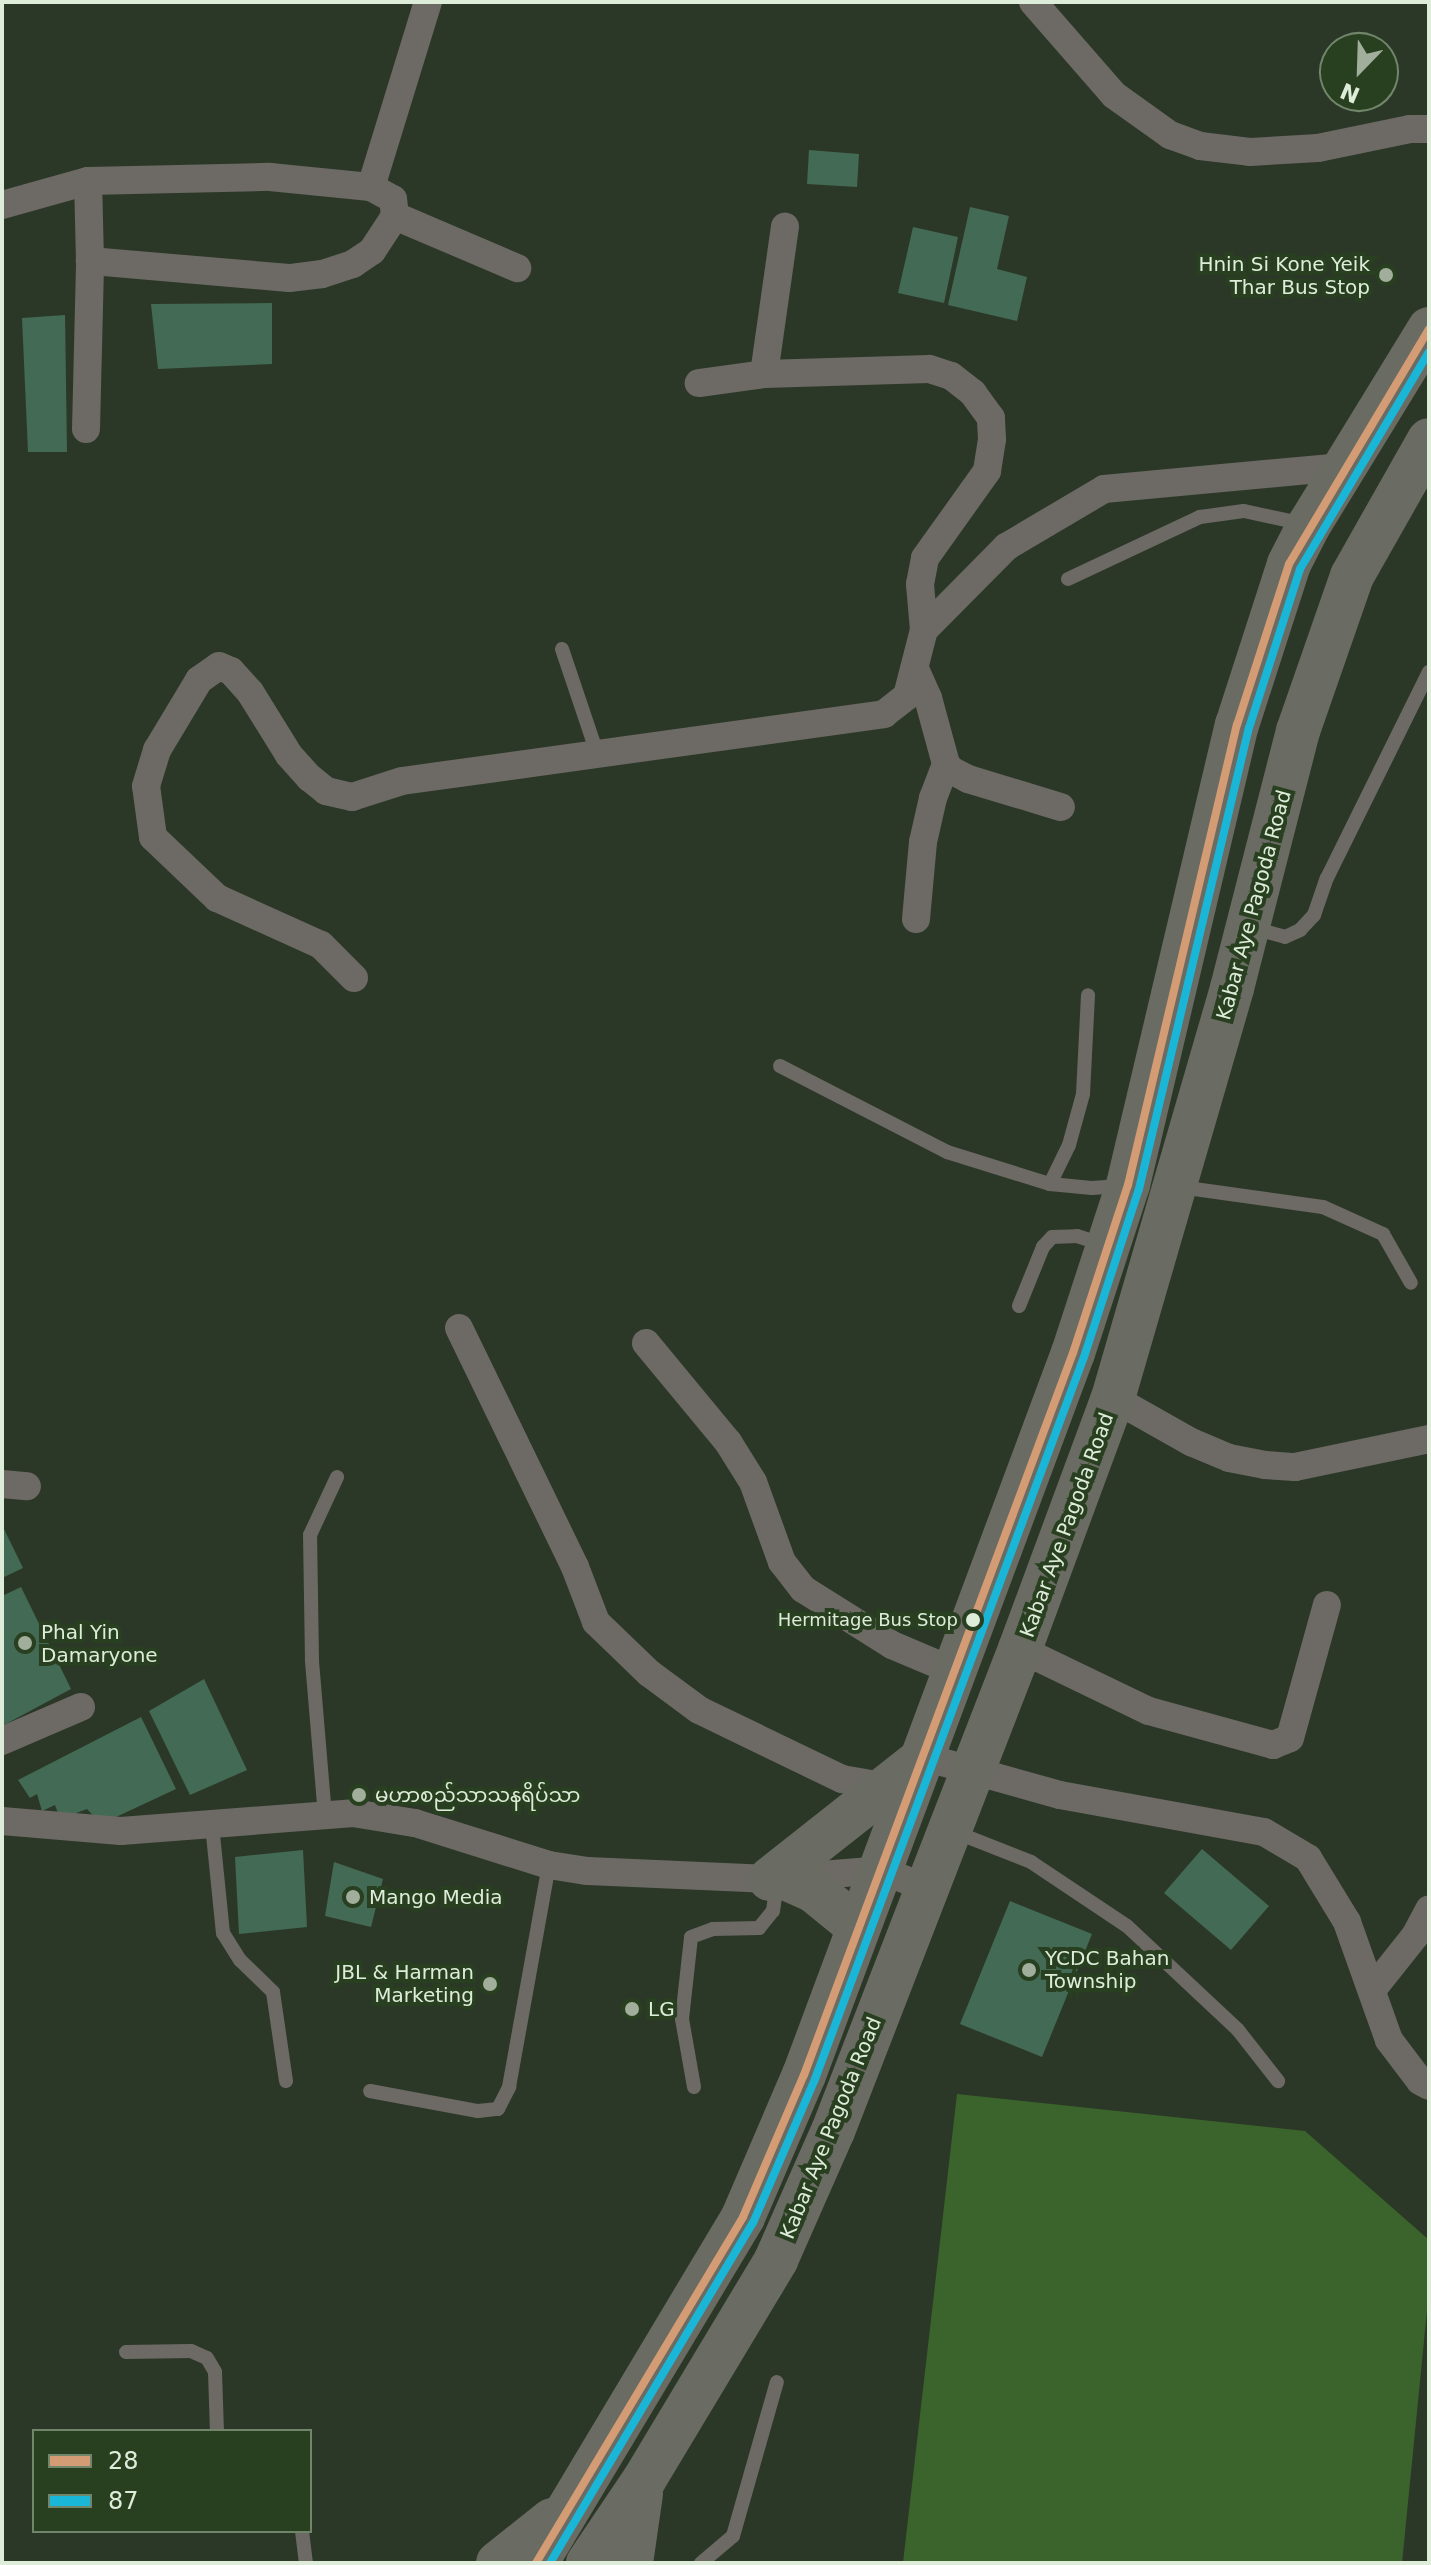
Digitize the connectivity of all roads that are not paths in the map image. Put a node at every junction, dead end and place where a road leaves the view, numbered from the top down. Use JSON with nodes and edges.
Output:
{"nodes":[{"id":1,"x":428,"y":2,"type":"edge"},
{"id":2,"x":1033,"y":2,"type":"edge"},
{"id":3,"x":1429,"y":129,"type":"edge"},
{"id":4,"x":88,"y":181,"type":"junction"},
{"id":5,"x":371,"y":187,"type":"junction"},
{"id":6,"x":2,"y":205,"type":"edge"},
{"id":7,"x":395,"y":216,"type":"junction"},
{"id":8,"x":785,"y":226,"type":"dead end"},
{"id":9,"x":90,"y":261,"type":"junction"},
{"id":10,"x":517,"y":268,"type":"dead end"},
{"id":11,"x":1429,"y":329,"type":"edge"},
{"id":12,"x":764,"y":374,"type":"junction"},
{"id":13,"x":699,"y":383,"type":"dead end"},
{"id":14,"x":86,"y":429,"type":"dead end"},
{"id":15,"x":1429,"y":440,"type":"edge"},
{"id":16,"x":1343,"y":467,"type":"junction"},
{"id":17,"x":1309,"y":525,"type":"junction"},
{"id":18,"x":1068,"y":579,"type":"dead end"},
{"id":19,"x":924,"y":630,"type":"junction"},
{"id":20,"x":562,"y":649,"type":"dead end"},
{"id":21,"x":916,"y":671,"type":"junction"},
{"id":22,"x":1429,"y":672,"type":"edge"},
{"id":23,"x":1251,"y":675,"type":"junction"},
{"id":24,"x":1298,"y":731,"type":"junction"},
{"id":25,"x":597,"y":753,"type":"junction"},
{"id":26,"x":946,"y":764,"type":"junction"},
{"id":27,"x":1061,"y":807,"type":"dead end"},
{"id":28,"x":916,"y":919,"type":"dead end"},
{"id":29,"x":1248,"y":927,"type":"junction"},
{"id":30,"x":1178,"y":970,"type":"junction"},
{"id":31,"x":354,"y":978,"type":"dead end"},
{"id":32,"x":1232,"y":988,"type":"junction"},
{"id":33,"x":1088,"y":995,"type":"dead end"},
{"id":34,"x":780,"y":1066,"type":"dead end"},
{"id":35,"x":1050,"y":1184,"type":"junction"},
{"id":36,"x":1128,"y":1185,"type":"junction"},
{"id":37,"x":1175,"y":1186,"type":"junction"},
{"id":38,"x":1108,"y":1247,"type":"junction"},
{"id":39,"x":1411,"y":1283,"type":"dead end"},
{"id":40,"x":1019,"y":1306,"type":"dead end"},
{"id":41,"x":459,"y":1328,"type":"dead end"},
{"id":42,"x":646,"y":1343,"type":"dead end"},
{"id":43,"x":1113,"y":1398,"type":"junction"},
{"id":44,"x":1429,"y":1439,"type":"edge"},
{"id":45,"x":337,"y":1477,"type":"dead end"},
{"id":46,"x":1327,"y":1605,"type":"dead end"},
{"id":47,"x":1020,"y":1649,"type":"junction"},
{"id":48,"x":956,"y":1672,"type":"junction"},
{"id":49,"x":81,"y":1707,"type":"dead end"},
{"id":50,"x":2,"y":1741,"type":"edge"},
{"id":51,"x":924,"y":1757,"type":"junction"},
{"id":52,"x":973,"y":1772,"type":"junction"},
{"id":53,"x":888,"y":1787,"type":"junction"},
{"id":54,"x":325,"y":1816,"type":"junction"},
{"id":55,"x":2,"y":1821,"type":"edge"},
{"id":56,"x":212,"y":1825,"type":"junction"},
{"id":57,"x":950,"y":1830,"type":"junction"},
{"id":58,"x":549,"y":1865,"type":"junction"},
{"id":59,"x":881,"y":1870,"type":"junction"},
{"id":60,"x":777,"y":1878,"type":"junction"},
{"id":61,"x":926,"y":1888,"type":"junction"},
{"id":62,"x":1429,"y":1910,"type":"edge"},
{"id":63,"x":857,"y":1926,"type":"junction"},
{"id":64,"x":1372,"y":1990,"type":"junction"},
{"id":65,"x":286,"y":2081,"type":"dead end"},
{"id":66,"x":1278,"y":2081,"type":"dead end"},
{"id":67,"x":1429,"y":2086,"type":"edge"},
{"id":68,"x":694,"y":2087,"type":"dead end"},
{"id":69,"x":370,"y":2091,"type":"dead end"},
{"id":70,"x":126,"y":2352,"type":"dead end"},
{"id":71,"x":777,"y":2382,"type":"dead end"},
{"id":72,"x":217,"y":2429,"type":"edge"},
{"id":73,"x":599,"y":2462,"type":"junction"},
{"id":74,"x":644,"y":2480,"type":"junction"},
{"id":75,"x":302,"y":2533,"type":"edge"},
{"id":76,"x":306,"y":2563,"type":"edge"},
{"id":77,"x":498,"y":2563,"type":"edge"},
{"id":78,"x":536,"y":2563,"type":"edge"},
{"id":79,"x":588,"y":2563,"type":"edge"},
{"id":80,"x":631,"y":2563,"type":"edge"},
{"id":81,"x":701,"y":2563,"type":"edge"}],
"edges":[{"from":1,"to":5,"type":"street"},
{"from":2,"to":3,"type":"street"},
{"from":4,"to":5,"type":"street"},
{"from":4,"to":6,"type":"street"},
{"from":4,"to":9,"type":"street"},
{"from":5,"to":7,"type":"street"},
{"from":7,"to":9,"type":"street"},
{"from":7,"to":10,"type":"street"},
{"from":8,"to":12,"type":"street"},
{"from":9,"to":14,"type":"street"},
{"from":11,"to":16,"type":"main road"},
{"from":12,"to":13,"type":"street"},
{"from":12,"to":19,"type":"street"},
{"from":15,"to":24,"type":"main road","name":"Kabar Aye Pagoda Road"},
{"from":16,"to":17,"type":"main road"},
{"from":16,"to":19,"type":"street"},
{"from":17,"to":18,"type":"lane"},
{"from":17,"to":23,"type":"main road"},
{"from":19,"to":21,"type":"street"},
{"from":20,"to":25,"type":"lane"},
{"from":21,"to":25,"type":"street"},
{"from":21,"to":26,"type":"street"},
{"from":22,"to":29,"type":"lane"},
{"from":23,"to":24,"type":"main road"},
{"from":23,"to":30,"type":"main road"},
{"from":24,"to":29,"type":"main road","name":"Kabar Aye Pagoda Road"},
{"from":25,"to":31,"type":"street"},
{"from":26,"to":27,"type":"street"},
{"from":26,"to":28,"type":"street"},
{"from":29,"to":32,"type":"main road","name":"Kabar Aye Pagoda Road"},
{"from":30,"to":32,"type":"main road"},
{"from":30,"to":36,"type":"main road"},
{"from":32,"to":37,"type":"main road","name":"Kabar Aye Pagoda Road"},
{"from":33,"to":35,"type":"lane"},
{"from":34,"to":35,"type":"lane"},
{"from":35,"to":36,"type":"lane"},
{"from":36,"to":38,"type":"main road"},
{"from":37,"to":39,"type":"lane"},
{"from":37,"to":43,"type":"main road","name":"Kabar Aye Pagoda Road"},
{"from":38,"to":40,"type":"lane"},
{"from":38,"to":48,"type":"main road"},
{"from":41,"to":53,"type":"street"},
{"from":42,"to":48,"type":"street"},
{"from":43,"to":44,"type":"street"},
{"from":43,"to":47,"type":"main road","name":"Kabar Aye Pagoda Road"},
{"from":45,"to":54,"type":"lane"},
{"from":46,"to":47,"type":"street"},
{"from":47,"to":52,"type":"main road","name":"Kabar Aye Pagoda Road"},
{"from":48,"to":51,"type":"main road"},
{"from":49,"to":50,"type":"street"},
{"from":51,"to":52,"type":"street"},
{"from":51,"to":53,"type":"main road"},
{"from":51,"to":59,"type":"main road"},
{"from":52,"to":57,"type":"main road","name":"Kabar Aye Pagoda Road"},
{"from":52,"to":64,"type":"street"},
{"from":53,"to":60,"type":"main road"},
{"from":54,"to":56,"type":"street"},
{"from":54,"to":58,"type":"street"},
{"from":55,"to":56,"type":"street"},
{"from":56,"to":65,"type":"lane"},
{"from":57,"to":61,"type":"main road","name":"Kabar Aye Pagoda Road"},
{"from":57,"to":66,"type":"lane"},
{"from":58,"to":60,"type":"street"},
{"from":58,"to":69,"type":"lane"},
{"from":59,"to":60,"type":"street"},
{"from":59,"to":61,"type":"street"},
{"from":59,"to":63,"type":"main road"},
{"from":60,"to":63,"type":"main road"},
{"from":60,"to":68,"type":"lane"},
{"from":61,"to":74,"type":"main road","name":"Kabar Aye Pagoda Road"},
{"from":62,"to":64,"type":"street"},
{"from":63,"to":73,"type":"main road"},
{"from":64,"to":67,"type":"street"},
{"from":70,"to":72,"type":"lane"},
{"from":71,"to":81,"type":"lane"},
{"from":73,"to":77,"type":"main road"},
{"from":73,"to":78,"type":"main road"},
{"from":74,"to":79,"type":"main road","name":"Kabar Aye Pagoda Road"},
{"from":74,"to":80,"type":"main road"},
{"from":75,"to":76,"type":"lane"}]}
